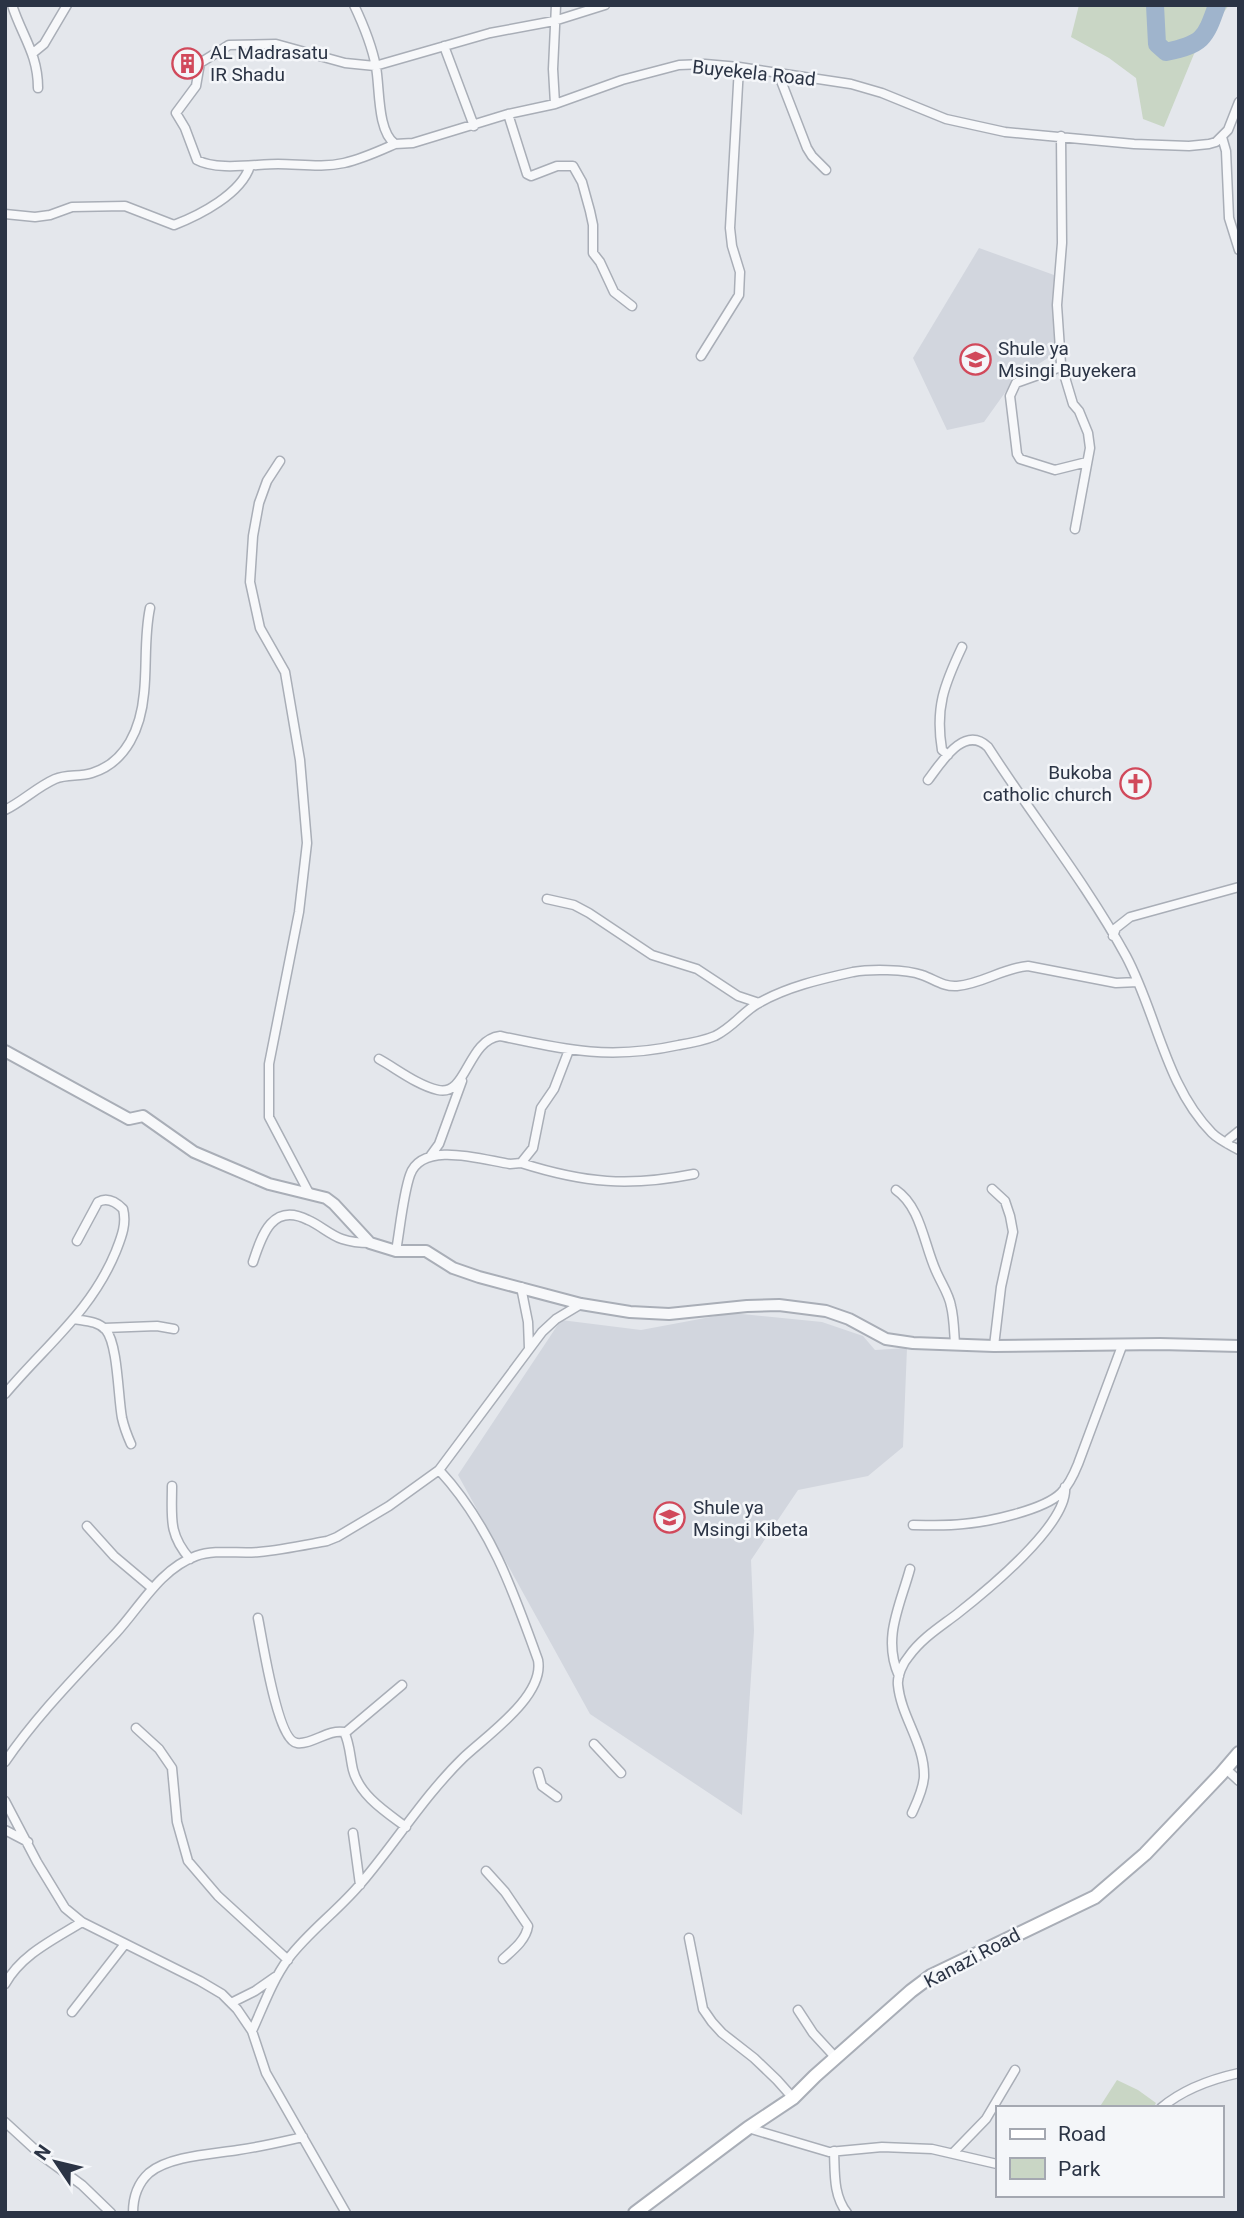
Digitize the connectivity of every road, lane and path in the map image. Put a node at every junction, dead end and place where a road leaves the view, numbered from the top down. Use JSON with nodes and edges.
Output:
{"nodes":[{"id":1,"x":12,"y":5,"type":"edge"},
{"id":2,"x":67,"y":5,"type":"edge"},
{"id":3,"x":354,"y":5,"type":"edge"},
{"id":4,"x":556,"y":5,"type":"edge"},
{"id":5,"x":605,"y":5,"type":"edge"},
{"id":6,"x":554,"y":20,"type":"junction"},
{"id":7,"x":444,"y":46,"type":"junction"},
{"id":8,"x":33,"y":53,"type":"junction"},
{"id":9,"x":375,"y":66,"type":"junction"},
{"id":10,"x":739,"y":67,"type":"junction"},
{"id":11,"x":778,"y":73,"type":"junction"},
{"id":12,"x":38,"y":88,"type":"dead end"},
{"id":13,"x":1239,"y":102,"type":"edge"},
{"id":14,"x":555,"y":104,"type":"junction"},
{"id":15,"x":508,"y":114,"type":"junction"},
{"id":16,"x":474,"y":126,"type":"junction"},
{"id":17,"x":1061,"y":136,"type":"junction"},
{"id":18,"x":1222,"y":137,"type":"junction"},
{"id":19,"x":396,"y":144,"type":"junction"},
{"id":20,"x":250,"y":166,"type":"junction"},
{"id":21,"x":826,"y":170,"type":"dead end"},
{"id":22,"x":5,"y":214,"type":"edge"},
{"id":23,"x":1239,"y":250,"type":"edge"},
{"id":24,"x":632,"y":306,"type":"dead end"},
{"id":25,"x":701,"y":356,"type":"dead end"},
{"id":26,"x":1061,"y":364,"type":"junction"},
{"id":27,"x":280,"y":461,"type":"dead end"},
{"id":28,"x":1087,"y":462,"type":"junction"},
{"id":29,"x":1075,"y":529,"type":"dead end"},
{"id":30,"x":150,"y":608,"type":"dead end"},
{"id":31,"x":962,"y":647,"type":"dead end"},
{"id":32,"x":948,"y":755,"type":"junction"},
{"id":33,"x":928,"y":779,"type":"dead end"},
{"id":34,"x":5,"y":810,"type":"edge"},
{"id":35,"x":1239,"y":887,"type":"edge"},
{"id":36,"x":547,"y":899,"type":"dead end"},
{"id":37,"x":1113,"y":936,"type":"junction"},
{"id":38,"x":1138,"y":982,"type":"junction"},
{"id":39,"x":759,"y":1003,"type":"junction"},
{"id":40,"x":569,"y":1050,"type":"junction"},
{"id":41,"x":5,"y":1051,"type":"edge"},
{"id":42,"x":379,"y":1059,"type":"dead end"},
{"id":43,"x":465,"y":1072,"type":"junction"},
{"id":44,"x":1239,"y":1132,"type":"edge"},
{"id":45,"x":1228,"y":1144,"type":"junction"},
{"id":46,"x":1239,"y":1150,"type":"edge"},
{"id":47,"x":431,"y":1155,"type":"junction"},
{"id":48,"x":521,"y":1163,"type":"junction"},
{"id":49,"x":694,"y":1174,"type":"dead end"},
{"id":50,"x":896,"y":1189,"type":"dead end"},
{"id":51,"x":992,"y":1189,"type":"dead end"},
{"id":52,"x":309,"y":1193,"type":"junction"},
{"id":53,"x":77,"y":1241,"type":"dead end"},
{"id":54,"x":370,"y":1243,"type":"junction"},
{"id":55,"x":396,"y":1251,"type":"junction"},
{"id":56,"x":253,"y":1262,"type":"dead end"},
{"id":57,"x":521,"y":1287,"type":"junction"},
{"id":58,"x":581,"y":1304,"type":"junction"},
{"id":59,"x":74,"y":1319,"type":"junction"},
{"id":60,"x":104,"y":1328,"type":"junction"},
{"id":61,"x":174,"y":1329,"type":"dead end"},
{"id":62,"x":955,"y":1344,"type":"junction"},
{"id":63,"x":994,"y":1346,"type":"junction"},
{"id":64,"x":1122,"y":1346,"type":"junction"},
{"id":65,"x":1239,"y":1346,"type":"edge"},
{"id":66,"x":529,"y":1348,"type":"junction"},
{"id":67,"x":5,"y":1394,"type":"edge"},
{"id":68,"x":131,"y":1444,"type":"dead end"},
{"id":69,"x":439,"y":1470,"type":"junction"},
{"id":70,"x":172,"y":1486,"type":"dead end"},
{"id":71,"x":1065,"y":1487,"type":"junction"},
{"id":72,"x":913,"y":1525,"type":"dead end"},
{"id":73,"x":87,"y":1526,"type":"dead end"},
{"id":74,"x":190,"y":1559,"type":"junction"},
{"id":75,"x":910,"y":1569,"type":"dead end"},
{"id":76,"x":152,"y":1588,"type":"junction"},
{"id":77,"x":258,"y":1618,"type":"dead end"},
{"id":78,"x":899,"y":1676,"type":"junction"},
{"id":79,"x":402,"y":1685,"type":"dead end"},
{"id":80,"x":136,"y":1728,"type":"dead end"},
{"id":81,"x":345,"y":1734,"type":"junction"},
{"id":82,"x":594,"y":1744,"type":"dead end"},
{"id":83,"x":1239,"y":1753,"type":"edge"},
{"id":84,"x":5,"y":1762,"type":"edge"},
{"id":85,"x":1225,"y":1768,"type":"junction"},
{"id":86,"x":538,"y":1772,"type":"dead end"},
{"id":87,"x":621,"y":1773,"type":"dead end"},
{"id":88,"x":1239,"y":1781,"type":"edge"},
{"id":89,"x":557,"y":1797,"type":"dead end"},
{"id":90,"x":5,"y":1801,"type":"edge"},
{"id":91,"x":912,"y":1813,"type":"dead end"},
{"id":92,"x":406,"y":1827,"type":"junction"},
{"id":93,"x":5,"y":1830,"type":"edge"},
{"id":94,"x":353,"y":1833,"type":"dead end"},
{"id":95,"x":27,"y":1842,"type":"junction"},
{"id":96,"x":486,"y":1871,"type":"dead end"},
{"id":97,"x":360,"y":1885,"type":"junction"},
{"id":98,"x":82,"y":1923,"type":"junction"},
{"id":99,"x":689,"y":1938,"type":"dead end"},
{"id":100,"x":125,"y":1944,"type":"junction"},
{"id":101,"x":503,"y":1959,"type":"dead end"},
{"id":102,"x":288,"y":1960,"type":"junction"},
{"id":103,"x":278,"y":1975,"type":"junction"},
{"id":104,"x":5,"y":1984,"type":"edge"},
{"id":105,"x":231,"y":2003,"type":"junction"},
{"id":106,"x":798,"y":2010,"type":"dead end"},
{"id":107,"x":72,"y":2012,"type":"dead end"},
{"id":108,"x":252,"y":2031,"type":"junction"},
{"id":109,"x":836,"y":2058,"type":"junction"},
{"id":110,"x":1015,"y":2070,"type":"dead end"},
{"id":111,"x":1239,"y":2073,"type":"edge"},
{"id":112,"x":793,"y":2098,"type":"junction"},
{"id":113,"x":1164,"y":2106,"type":"edge"},
{"id":114,"x":5,"y":2122,"type":"edge"},
{"id":115,"x":748,"y":2128,"type":"junction"},
{"id":116,"x":303,"y":2137,"type":"junction"},
{"id":117,"x":834,"y":2151,"type":"junction"},
{"id":118,"x":953,"y":2153,"type":"junction"},
{"id":119,"x":996,"y":2164,"type":"edge"},
{"id":120,"x":841,"y":2208,"type":"edge"},
{"id":121,"x":111,"y":2213,"type":"edge"},
{"id":122,"x":133,"y":2213,"type":"edge"},
{"id":123,"x":346,"y":2213,"type":"edge"},
{"id":124,"x":635,"y":2213,"type":"edge"},
{"id":125,"x":847,"y":2213,"type":"edge"}],
"edges":[{"from":1,"to":8,"type":"street"},
{"from":2,"to":8,"type":"street"},
{"from":3,"to":9,"type":"street"},
{"from":4,"to":6,"type":"street"},
{"from":5,"to":6,"type":"street"},
{"from":6,"to":7,"type":"street"},
{"from":6,"to":14,"type":"street"},
{"from":7,"to":9,"type":"street"},
{"from":7,"to":16,"type":"street"},
{"from":8,"to":12,"type":"street"},
{"from":9,"to":19,"type":"street"},
{"from":9,"to":20,"type":"street","name":"Buyekela Road"},
{"from":10,"to":11,"type":"street","name":"Buyekela Road"},
{"from":10,"to":14,"type":"street","name":"Buyekela Road"},
{"from":10,"to":25,"type":"street"},
{"from":11,"to":17,"type":"street","name":"Buyekela Road"},
{"from":11,"to":21,"type":"street"},
{"from":13,"to":18,"type":"street"},
{"from":14,"to":15,"type":"street","name":"Buyekela Road"},
{"from":15,"to":16,"type":"street","name":"Buyekela Road"},
{"from":15,"to":24,"type":"street"},
{"from":16,"to":19,"type":"street","name":"Buyekela Road"},
{"from":17,"to":18,"type":"street","name":"Buyekela Road"},
{"from":17,"to":26,"type":"street"},
{"from":18,"to":23,"type":"street"},
{"from":19,"to":20,"type":"street","name":"Buyekela Road"},
{"from":20,"to":22,"type":"street"},
{"from":26,"to":28,"type":"street"},
{"from":26,"to":28,"type":"street"},
{"from":27,"to":52,"type":"street"},
{"from":28,"to":29,"type":"street"},
{"from":30,"to":34,"type":"street"},
{"from":31,"to":32,"type":"street"},
{"from":32,"to":33,"type":"street"},
{"from":32,"to":37,"type":"street"},
{"from":35,"to":37,"type":"street"},
{"from":36,"to":39,"type":"street"},
{"from":37,"to":38,"type":"street"},
{"from":38,"to":39,"type":"street"},
{"from":38,"to":45,"type":"street"},
{"from":39,"to":40,"type":"street"},
{"from":40,"to":43,"type":"street"},
{"from":40,"to":48,"type":"street"},
{"from":41,"to":52,"type":"street"},
{"from":42,"to":43,"type":"street"},
{"from":43,"to":47,"type":"street"},
{"from":44,"to":45,"type":"street"},
{"from":45,"to":46,"type":"street"},
{"from":47,"to":48,"type":"street"},
{"from":47,"to":55,"type":"street"},
{"from":48,"to":49,"type":"street"},
{"from":50,"to":62,"type":"street"},
{"from":51,"to":63,"type":"street"},
{"from":52,"to":54,"type":"street"},
{"from":53,"to":59,"type":"street"},
{"from":54,"to":55,"type":"street"},
{"from":54,"to":56,"type":"street"},
{"from":55,"to":57,"type":"street"},
{"from":57,"to":58,"type":"street"},
{"from":57,"to":66,"type":"street"},
{"from":58,"to":62,"type":"street"},
{"from":58,"to":66,"type":"street"},
{"from":59,"to":60,"type":"street"},
{"from":59,"to":67,"type":"street"},
{"from":60,"to":61,"type":"street"},
{"from":60,"to":68,"type":"street"},
{"from":62,"to":63,"type":"street"},
{"from":63,"to":64,"type":"street"},
{"from":64,"to":65,"type":"street"},
{"from":64,"to":71,"type":"street"},
{"from":66,"to":69,"type":"street"},
{"from":69,"to":74,"type":"street"},
{"from":69,"to":92,"type":"street"},
{"from":70,"to":74,"type":"street"},
{"from":71,"to":72,"type":"street"},
{"from":71,"to":78,"type":"street"},
{"from":73,"to":76,"type":"street"},
{"from":74,"to":76,"type":"street"},
{"from":75,"to":78,"type":"street"},
{"from":76,"to":84,"type":"street"},
{"from":77,"to":81,"type":"street"},
{"from":78,"to":91,"type":"street"},
{"from":79,"to":81,"type":"street"},
{"from":80,"to":102,"type":"street"},
{"from":81,"to":92,"type":"street"},
{"from":82,"to":87,"type":"street"},
{"from":83,"to":85,"type":"main road","name":"Kanazi Road"},
{"from":85,"to":88,"type":"street"},
{"from":85,"to":109,"type":"main road","name":"Kanazi Road"},
{"from":86,"to":89,"type":"street"},
{"from":90,"to":95,"type":"street"},
{"from":92,"to":97,"type":"street"},
{"from":93,"to":95,"type":"street"},
{"from":94,"to":97,"type":"street"},
{"from":95,"to":98,"type":"street"},
{"from":96,"to":101,"type":"street"},
{"from":97,"to":102,"type":"street"},
{"from":98,"to":100,"type":"street"},
{"from":98,"to":104,"type":"street"},
{"from":99,"to":112,"type":"street"},
{"from":100,"to":105,"type":"street"},
{"from":100,"to":107,"type":"street"},
{"from":102,"to":103,"type":"street"},
{"from":103,"to":105,"type":"street"},
{"from":103,"to":108,"type":"street"},
{"from":105,"to":108,"type":"street"},
{"from":106,"to":109,"type":"street"},
{"from":108,"to":116,"type":"street"},
{"from":109,"to":112,"type":"main road","name":"Kanazi Road"},
{"from":110,"to":118,"type":"street"},
{"from":111,"to":113,"type":"street"},
{"from":112,"to":115,"type":"main road","name":"Kanazi Road"},
{"from":114,"to":121,"type":"street"},
{"from":115,"to":117,"type":"street"},
{"from":115,"to":124,"type":"main road","name":"Kanazi Road"},
{"from":116,"to":122,"type":"street"},
{"from":116,"to":123,"type":"street"},
{"from":117,"to":118,"type":"street"},
{"from":117,"to":120,"type":"street"},
{"from":118,"to":119,"type":"street"},
{"from":120,"to":125,"type":"street"}]}
